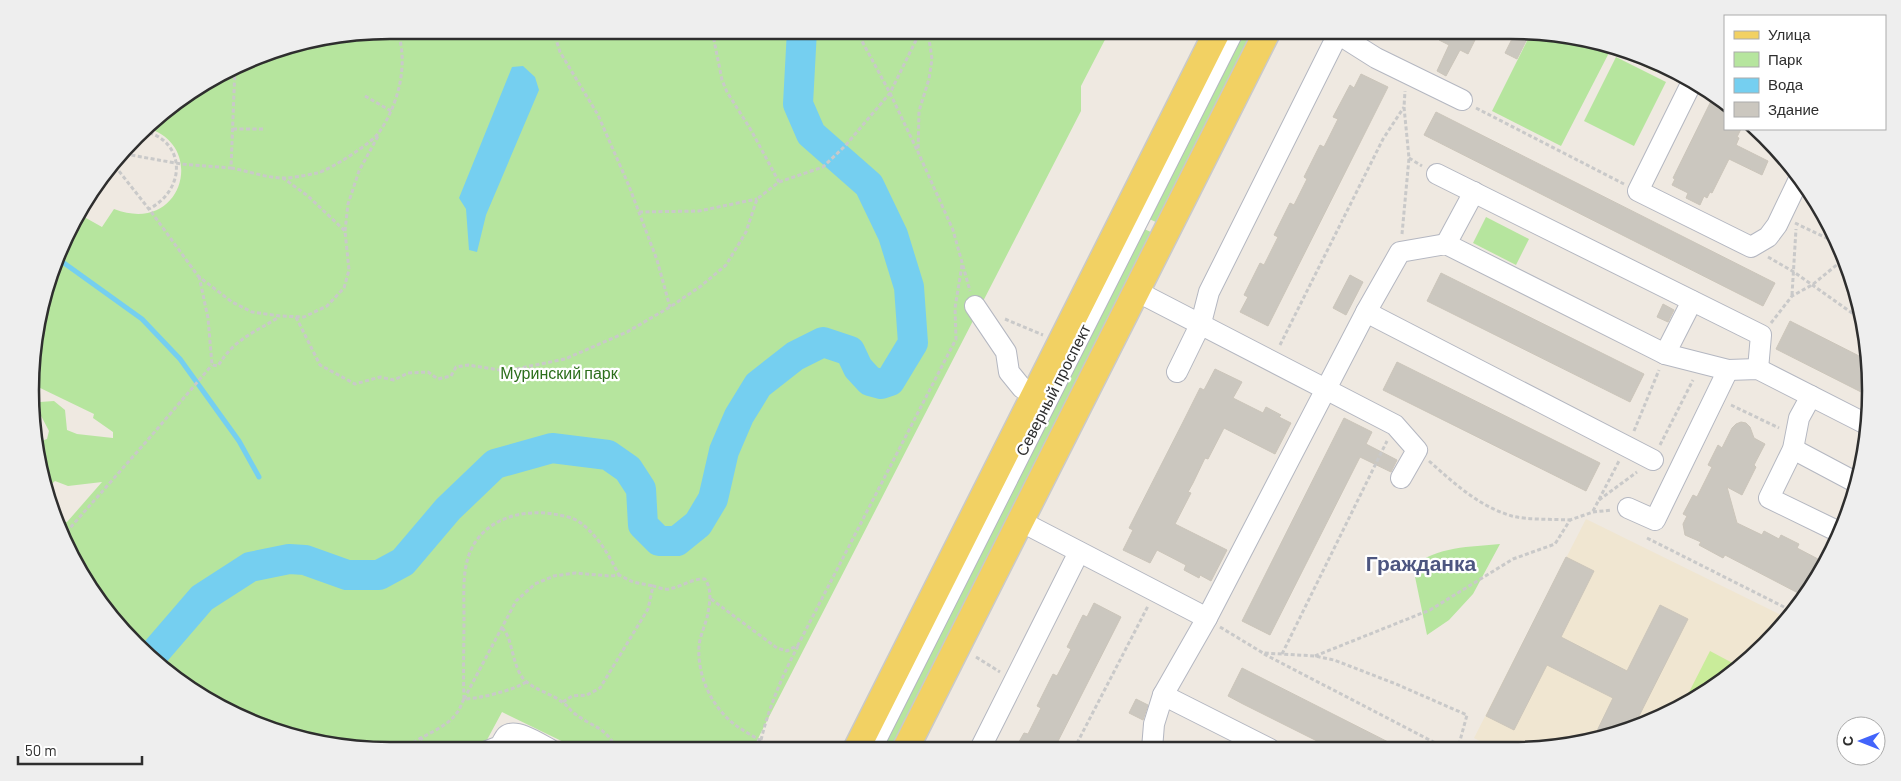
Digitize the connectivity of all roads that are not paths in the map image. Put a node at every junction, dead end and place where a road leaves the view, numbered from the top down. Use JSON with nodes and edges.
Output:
{"nodes":[{"id":1,"x":1214,"y":39,"type":"edge"},
{"id":2,"x":1229,"y":39,"type":"edge"},
{"id":3,"x":1263,"y":39,"type":"edge"},
{"id":4,"x":1332,"y":39,"type":"edge"},
{"id":5,"x":1346,"y":39,"type":"edge"},
{"id":6,"x":1689,"y":88,"type":"edge"},
{"id":7,"x":1462,"y":100,"type":"road end"},
{"id":8,"x":1438,"y":174,"type":"dead end"},
{"id":9,"x":1797,"y":187,"type":"edge"},
{"id":10,"x":1474,"y":192,"type":"junction"},
{"id":11,"x":1446,"y":244,"type":"junction"},
{"id":12,"x":1136,"y":291,"type":"junction"},
{"id":13,"x":1692,"y":300,"type":"junction"},
{"id":14,"x":975,"y":306,"type":"road end"},
{"id":15,"x":1366,"y":312,"type":"junction"},
{"id":16,"x":1201,"y":323,"type":"junction"},
{"id":17,"x":1665,"y":354,"type":"junction"},
{"id":18,"x":1758,"y":369,"type":"junction"},
{"id":19,"x":1728,"y":370,"type":"junction"},
{"id":20,"x":1176,"y":372,"type":"dead end"},
{"id":21,"x":1327,"y":388,"type":"junction"},
{"id":22,"x":1036,"y":394,"type":"junction"},
{"id":23,"x":1811,"y":396,"type":"junction"},
{"id":24,"x":1860,"y":421,"type":"edge"},
{"id":25,"x":1795,"y":443,"type":"junction"},
{"id":26,"x":1653,"y":460,"type":"road end"},
{"id":27,"x":1401,"y":478,"type":"dead end"},
{"id":28,"x":1851,"y":479,"type":"edge"},
{"id":29,"x":1628,"y":508,"type":"road end"},
{"id":30,"x":1020,"y":521,"type":"junction"},
{"id":31,"x":1833,"y":529,"type":"edge"},
{"id":32,"x":1079,"y":552,"type":"junction"},
{"id":33,"x":1207,"y":618,"type":"junction"},
{"id":34,"x":1163,"y":695,"type":"junction"},
{"id":35,"x":503,"y":742,"type":"edge"},
{"id":36,"x":535,"y":742,"type":"edge"},
{"id":37,"x":860,"y":742,"type":"edge"},
{"id":38,"x":875,"y":742,"type":"edge"},
{"id":39,"x":909,"y":742,"type":"edge"},
{"id":40,"x":984,"y":742,"type":"edge"},
{"id":41,"x":1153,"y":742,"type":"edge"},
{"id":42,"x":1256,"y":742,"type":"edge"}],
"edges":[{"from":1,"to":22,"type":"main road","name":"Северный проспект"},
{"from":2,"to":38,"type":"street","name":"Северный проспект"},
{"from":3,"to":12,"type":"main road","name":"Северный проспект"},
{"from":4,"to":16,"type":"street"},
{"from":5,"to":7,"type":"street"},
{"from":6,"to":9,"type":"street"},
{"from":8,"to":10,"type":"street"},
{"from":10,"to":11,"type":"street"},
{"from":10,"to":13,"type":"street"},
{"from":11,"to":15,"type":"street"},
{"from":11,"to":17,"type":"street"},
{"from":12,"to":16,"type":"street"},
{"from":12,"to":30,"type":"main road","name":"Северный проспект"},
{"from":13,"to":17,"type":"street"},
{"from":13,"to":18,"type":"street"},
{"from":14,"to":22,"type":"street"},
{"from":15,"to":21,"type":"street"},
{"from":15,"to":26,"type":"street"},
{"from":16,"to":20,"type":"street"},
{"from":16,"to":21,"type":"street"},
{"from":17,"to":19,"type":"street"},
{"from":18,"to":19,"type":"street"},
{"from":18,"to":23,"type":"street"},
{"from":19,"to":29,"type":"street"},
{"from":21,"to":27,"type":"street"},
{"from":21,"to":33,"type":"street"},
{"from":22,"to":37,"type":"main road","name":"Северный проспект"},
{"from":23,"to":24,"type":"street"},
{"from":23,"to":25,"type":"street"},
{"from":25,"to":28,"type":"street"},
{"from":25,"to":31,"type":"street"},
{"from":30,"to":32,"type":"street"},
{"from":30,"to":39,"type":"main road","name":"Северный проспект"},
{"from":32,"to":33,"type":"street"},
{"from":32,"to":40,"type":"street"},
{"from":33,"to":34,"type":"street"},
{"from":34,"to":41,"type":"street"},
{"from":34,"to":42,"type":"street"},
{"from":35,"to":36,"type":"street"}]}
